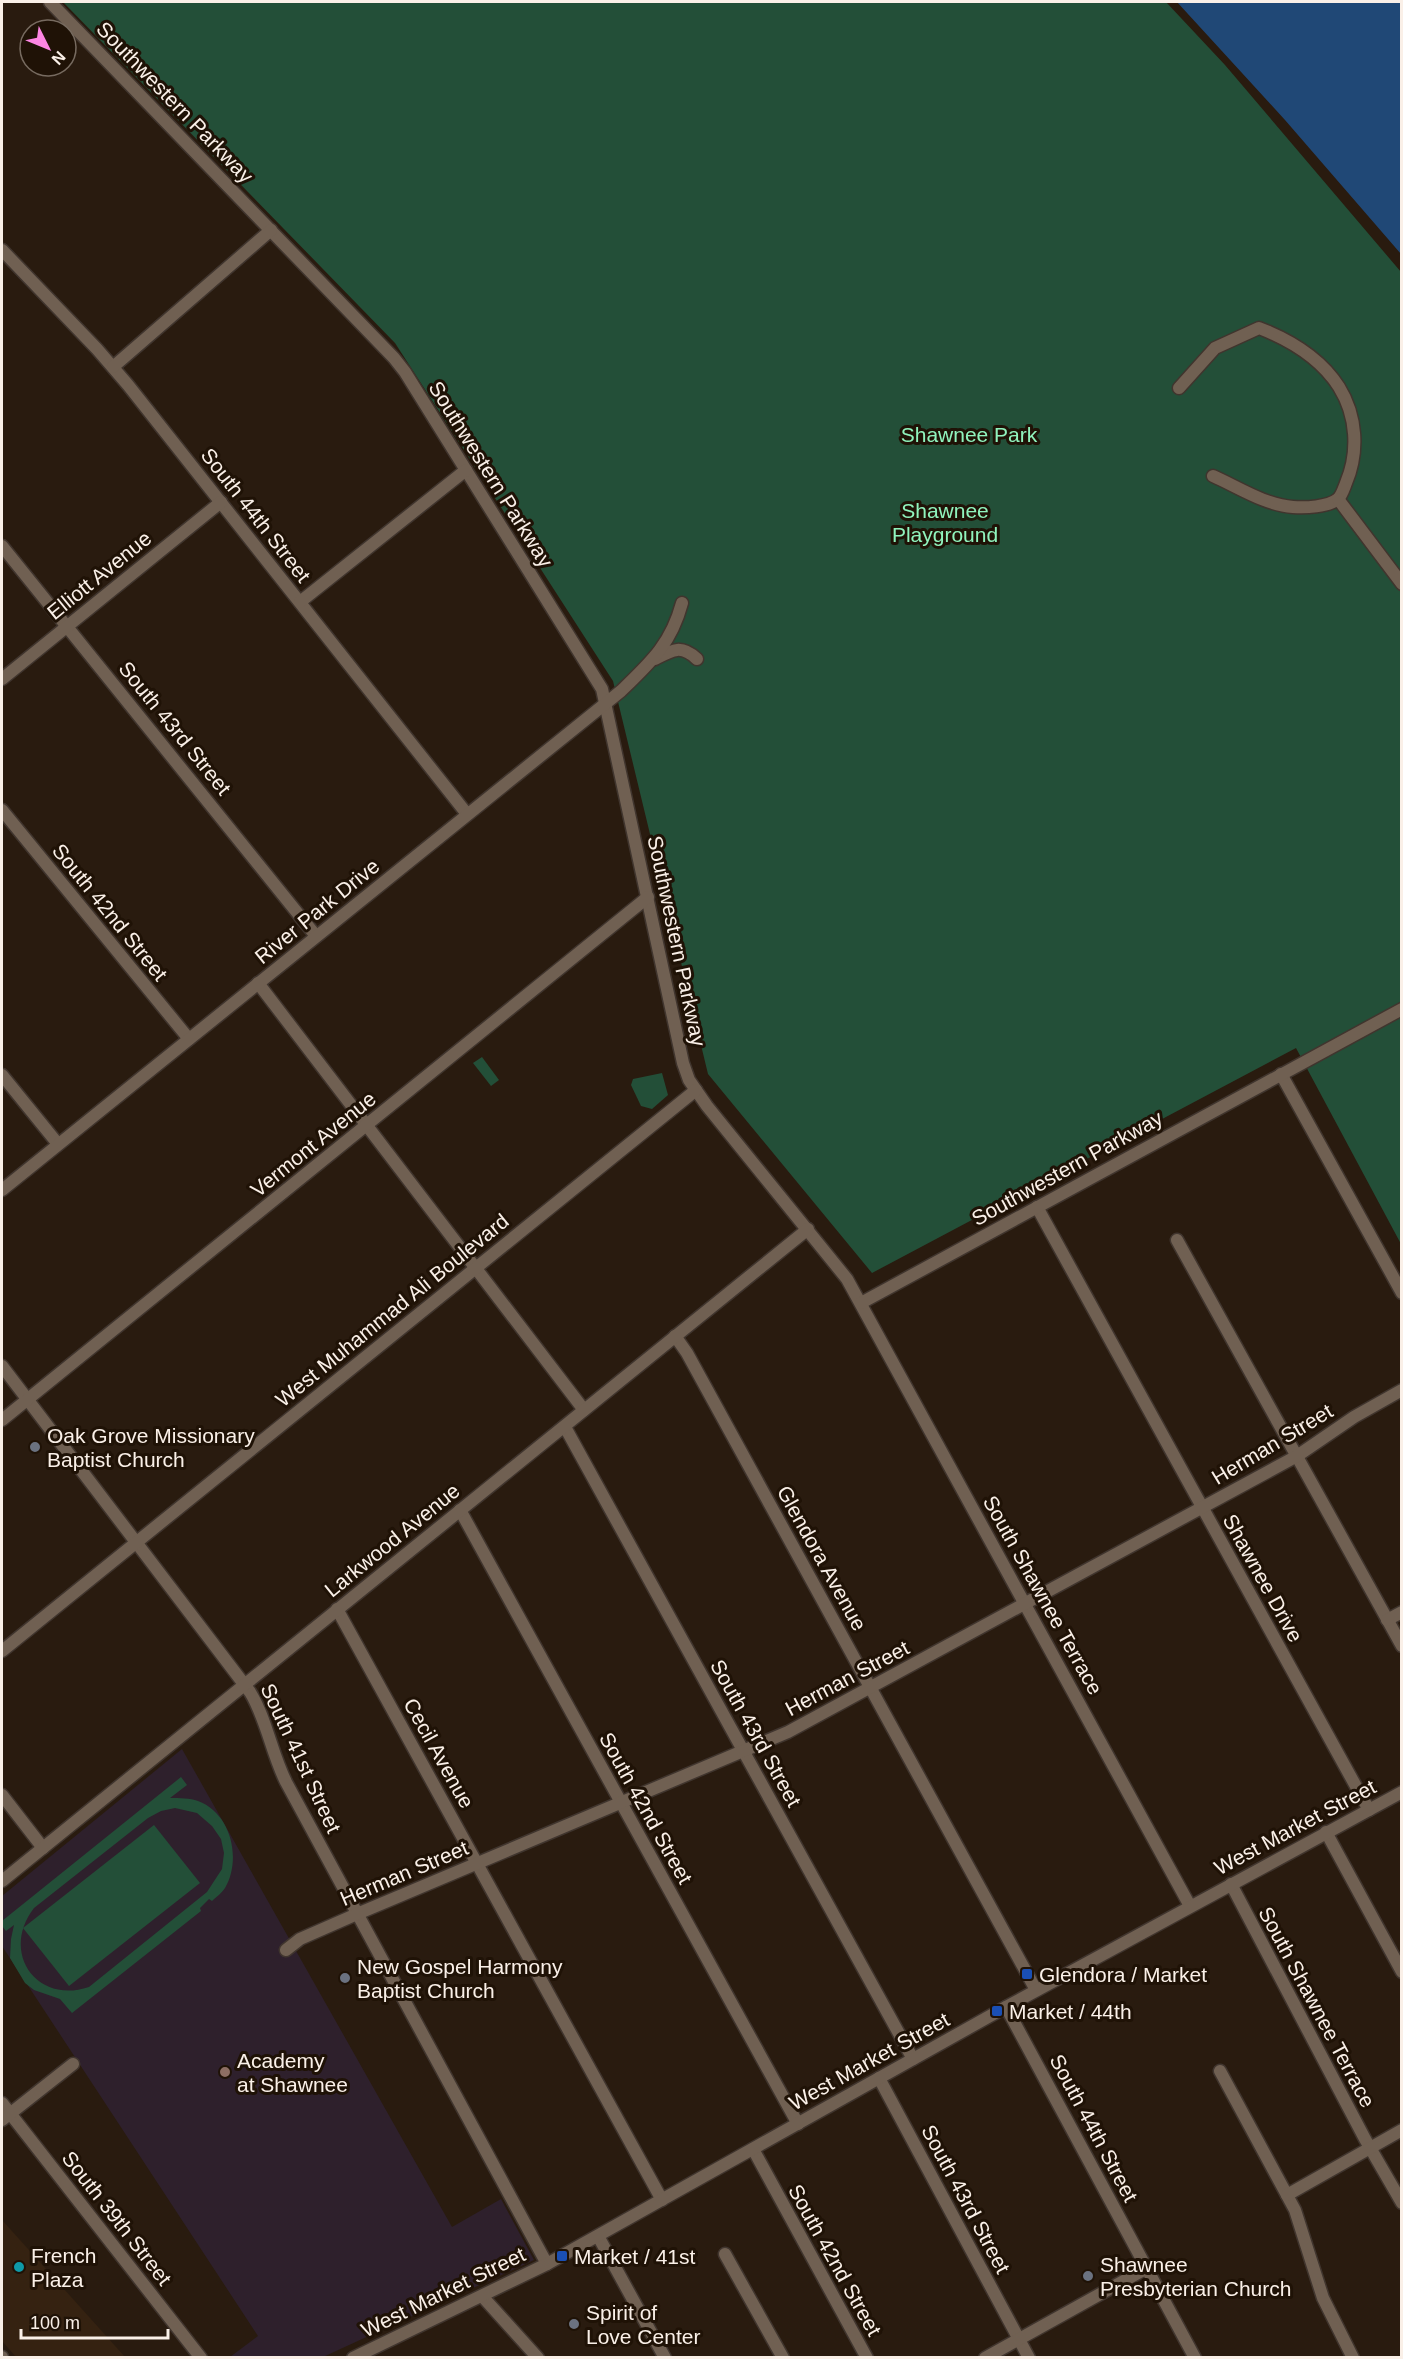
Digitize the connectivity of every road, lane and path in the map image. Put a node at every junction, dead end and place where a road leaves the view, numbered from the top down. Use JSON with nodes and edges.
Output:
{"nodes":[{"id":1,"x":50,"y":2,"type":"edge"},
{"id":2,"x":271,"y":230,"type":"junction"},
{"id":3,"x":2,"y":250,"type":"edge"},
{"id":4,"x":113,"y":367,"type":"junction"},
{"id":5,"x":1179,"y":388,"type":"dead end"},
{"id":6,"x":466,"y":470,"type":"junction"},
{"id":7,"x":1213,"y":476,"type":"dead end"},
{"id":8,"x":1338,"y":499,"type":"junction"},
{"id":9,"x":221,"y":502,"type":"junction"},
{"id":10,"x":2,"y":546,"type":"edge"},
{"id":11,"x":1401,"y":584,"type":"edge"},
{"id":12,"x":300,"y":602,"type":"junction"},
{"id":13,"x":682,"y":603,"type":"dead end"},
{"id":14,"x":67,"y":626,"type":"junction"},
{"id":15,"x":654,"y":659,"type":"junction"},
{"id":16,"x":697,"y":659,"type":"dead end"},
{"id":17,"x":2,"y":679,"type":"edge"},
{"id":18,"x":605,"y":704,"type":"junction"},
{"id":19,"x":2,"y":810,"type":"edge"},
{"id":20,"x":467,"y":814,"type":"junction"},
{"id":21,"x":648,"y":897,"type":"junction"},
{"id":22,"x":316,"y":936,"type":"junction"},
{"id":23,"x":258,"y":983,"type":"junction"},
{"id":24,"x":1401,"y":1009,"type":"edge"},
{"id":25,"x":189,"y":1039,"type":"junction"},
{"id":26,"x":1281,"y":1074,"type":"junction"},
{"id":27,"x":2,"y":1075,"type":"edge"},
{"id":28,"x":696,"y":1090,"type":"junction"},
{"id":29,"x":367,"y":1125,"type":"junction"},
{"id":30,"x":58,"y":1144,"type":"junction"},
{"id":31,"x":2,"y":1190,"type":"edge"},
{"id":32,"x":1037,"y":1207,"type":"junction"},
{"id":33,"x":808,"y":1229,"type":"junction"},
{"id":34,"x":1177,"y":1240,"type":"dead end"},
{"id":35,"x":476,"y":1268,"type":"junction"},
{"id":36,"x":1401,"y":1293,"type":"edge"},
{"id":37,"x":861,"y":1303,"type":"junction"},
{"id":38,"x":675,"y":1336,"type":"junction"},
{"id":39,"x":2,"y":1366,"type":"edge"},
{"id":40,"x":1401,"y":1390,"type":"edge"},
{"id":41,"x":27,"y":1400,"type":"junction"},
{"id":42,"x":584,"y":1410,"type":"junction"},
{"id":43,"x":2,"y":1420,"type":"edge"},
{"id":44,"x":565,"y":1426,"type":"junction"},
{"id":45,"x":1297,"y":1456,"type":"junction"},
{"id":46,"x":1202,"y":1508,"type":"junction"},
{"id":47,"x":460,"y":1510,"type":"junction"},
{"id":48,"x":136,"y":1542,"type":"junction"},
{"id":49,"x":1026,"y":1604,"type":"junction"},
{"id":50,"x":337,"y":1609,"type":"junction"},
{"id":51,"x":1401,"y":1612,"type":"edge"},
{"id":52,"x":1387,"y":1620,"type":"junction"},
{"id":53,"x":1401,"y":1646,"type":"edge"},
{"id":54,"x":2,"y":1651,"type":"edge"},
{"id":55,"x":244,"y":1684,"type":"junction"},
{"id":56,"x":871,"y":1689,"type":"junction"},
{"id":57,"x":743,"y":1751,"type":"junction"},
{"id":58,"x":1401,"y":1792,"type":"edge"},
{"id":59,"x":2,"y":1795,"type":"edge"},
{"id":60,"x":621,"y":1802,"type":"junction"},
{"id":61,"x":1369,"y":1810,"type":"junction"},
{"id":62,"x":1326,"y":1832,"type":"junction"},
{"id":63,"x":42,"y":1848,"type":"junction"},
{"id":64,"x":477,"y":1863,"type":"junction"},
{"id":65,"x":2,"y":1881,"type":"edge"},
{"id":66,"x":1231,"y":1884,"type":"junction"},
{"id":67,"x":1190,"y":1906,"type":"junction"},
{"id":68,"x":357,"y":1914,"type":"junction"},
{"id":69,"x":286,"y":1950,"type":"dead end"},
{"id":70,"x":1401,"y":1972,"type":"edge"},
{"id":71,"x":1036,"y":1990,"type":"junction"},
{"id":72,"x":1006,"y":2007,"type":"junction"},
{"id":73,"x":912,"y":2059,"type":"junction"},
{"id":74,"x":73,"y":2064,"type":"dead end"},
{"id":75,"x":1220,"y":2071,"type":"dead end"},
{"id":76,"x":879,"y":2078,"type":"junction"},
{"id":77,"x":2,"y":2103,"type":"edge"},
{"id":78,"x":6,"y":2116,"type":"edge"},
{"id":79,"x":798,"y":2124,"type":"junction"},
{"id":80,"x":1401,"y":2130,"type":"edge"},
{"id":81,"x":1370,"y":2148,"type":"junction"},
{"id":82,"x":753,"y":2149,"type":"junction"},
{"id":83,"x":1287,"y":2195,"type":"junction"},
{"id":84,"x":662,"y":2200,"type":"junction"},
{"id":85,"x":1401,"y":2204,"type":"edge"},
{"id":86,"x":598,"y":2236,"type":"junction"},
{"id":87,"x":725,"y":2254,"type":"dead end"},
{"id":88,"x":547,"y":2264,"type":"junction"},
{"id":89,"x":1147,"y":2268,"type":"junction"},
{"id":90,"x":482,"y":2296,"type":"junction"},
{"id":91,"x":1019,"y":2338,"type":"junction"},
{"id":92,"x":201,"y":2358,"type":"edge"},
{"id":93,"x":352,"y":2358,"type":"edge"},
{"id":94,"x":538,"y":2358,"type":"edge"},
{"id":95,"x":665,"y":2358,"type":"edge"},
{"id":96,"x":783,"y":2358,"type":"edge"},
{"id":97,"x":867,"y":2358,"type":"edge"},
{"id":98,"x":985,"y":2358,"type":"edge"},
{"id":99,"x":1029,"y":2358,"type":"edge"},
{"id":100,"x":1195,"y":2358,"type":"edge"},
{"id":101,"x":1353,"y":2358,"type":"edge"}],
"edges":[{"from":1,"to":2,"type":"street","name":"Southwestern Parkway"},
{"from":2,"to":4,"type":"street"},
{"from":2,"to":6,"type":"street","name":"Southwestern Parkway"},
{"from":3,"to":4,"type":"street","name":"South 44th Street"},
{"from":4,"to":9,"type":"street","name":"South 44th Street"},
{"from":5,"to":8,"type":"street"},
{"from":6,"to":12,"type":"street"},
{"from":6,"to":18,"type":"street","name":"Southwestern Parkway"},
{"from":7,"to":8,"type":"street"},
{"from":8,"to":11,"type":"street"},
{"from":9,"to":12,"type":"street","name":"South 44th Street"},
{"from":9,"to":14,"type":"street","name":"Elliott Avenue"},
{"from":10,"to":14,"type":"street","name":"South 43rd Street"},
{"from":12,"to":20,"type":"street","name":"South 44th Street"},
{"from":13,"to":15,"type":"street","name":"River Park Drive"},
{"from":14,"to":17,"type":"street","name":"Elliott Avenue"},
{"from":14,"to":22,"type":"street","name":"South 43rd Street"},
{"from":15,"to":16,"type":"street","name":"River Park Drive"},
{"from":15,"to":18,"type":"street","name":"River Park Drive"},
{"from":18,"to":20,"type":"street","name":"River Park Drive"},
{"from":18,"to":21,"type":"street","name":"Southwestern Parkway"},
{"from":19,"to":25,"type":"street","name":"South 42nd Street"},
{"from":20,"to":22,"type":"street","name":"River Park Drive"},
{"from":21,"to":28,"type":"street","name":"Southwestern Parkway"},
{"from":21,"to":29,"type":"street","name":"Vermont Avenue"},
{"from":22,"to":23,"type":"street","name":"River Park Drive"},
{"from":23,"to":25,"type":"street","name":"River Park Drive"},
{"from":23,"to":29,"type":"street"},
{"from":24,"to":26,"type":"street","name":"Southwestern Parkway"},
{"from":25,"to":30,"type":"street","name":"River Park Drive"},
{"from":26,"to":32,"type":"street","name":"Southwestern Parkway"},
{"from":26,"to":36,"type":"street"},
{"from":27,"to":30,"type":"street"},
{"from":28,"to":33,"type":"street","name":"Southwestern Parkway"},
{"from":28,"to":35,"type":"street","name":"West Muhammad Ali Boulevard"},
{"from":29,"to":35,"type":"street"},
{"from":29,"to":41,"type":"street","name":"Vermont Avenue"},
{"from":30,"to":31,"type":"street","name":"River Park Drive"},
{"from":32,"to":37,"type":"street","name":"Southwestern Parkway"},
{"from":32,"to":46,"type":"street","name":"Shawnee Drive"},
{"from":33,"to":37,"type":"street","name":"Southwestern Parkway"},
{"from":33,"to":38,"type":"street","name":"Larkwood Avenue"},
{"from":34,"to":45,"type":"street"},
{"from":35,"to":42,"type":"street"},
{"from":35,"to":48,"type":"street","name":"West Muhammad Ali Boulevard"},
{"from":37,"to":49,"type":"street","name":"South Shawnee Terrace"},
{"from":38,"to":42,"type":"street","name":"Larkwood Avenue"},
{"from":38,"to":56,"type":"street","name":"Glendora Avenue"},
{"from":39,"to":41,"type":"street","name":"South 41st Street"},
{"from":40,"to":45,"type":"street","name":"Herman Street"},
{"from":41,"to":43,"type":"street","name":"Vermont Avenue"},
{"from":41,"to":48,"type":"street","name":"South 41st Street"},
{"from":42,"to":44,"type":"street","name":"Larkwood Avenue"},
{"from":44,"to":47,"type":"street","name":"Larkwood Avenue"},
{"from":44,"to":57,"type":"street","name":"South 43rd Street"},
{"from":45,"to":46,"type":"street","name":"Herman Street"},
{"from":45,"to":52,"type":"street"},
{"from":46,"to":49,"type":"street","name":"Herman Street"},
{"from":46,"to":61,"type":"street","name":"Shawnee Drive"},
{"from":47,"to":50,"type":"street","name":"Larkwood Avenue"},
{"from":47,"to":60,"type":"street","name":"South 42nd Street"},
{"from":48,"to":54,"type":"street","name":"West Muhammad Ali Boulevard"},
{"from":48,"to":55,"type":"street","name":"South 41st Street"},
{"from":49,"to":56,"type":"street","name":"Herman Street"},
{"from":49,"to":67,"type":"street","name":"South Shawnee Terrace"},
{"from":50,"to":55,"type":"street","name":"Larkwood Avenue"},
{"from":50,"to":64,"type":"street","name":"Cecil Avenue"},
{"from":51,"to":52,"type":"street"},
{"from":52,"to":53,"type":"street"},
{"from":55,"to":63,"type":"street","name":"Larkwood Avenue"},
{"from":55,"to":68,"type":"street","name":"South 41st Street"},
{"from":56,"to":57,"type":"street","name":"Herman Street"},
{"from":56,"to":71,"type":"street","name":"Glendora Avenue"},
{"from":57,"to":60,"type":"street","name":"Herman Street"},
{"from":57,"to":73,"type":"street","name":"South 43rd Street"},
{"from":58,"to":61,"type":"street","name":"West Market Street"},
{"from":59,"to":63,"type":"street"},
{"from":60,"to":64,"type":"street","name":"Herman Street"},
{"from":60,"to":79,"type":"street","name":"South 42nd Street"},
{"from":61,"to":62,"type":"street","name":"West Market Street"},
{"from":62,"to":66,"type":"street","name":"West Market Street"},
{"from":62,"to":70,"type":"street"},
{"from":63,"to":65,"type":"street","name":"Larkwood Avenue"},
{"from":64,"to":68,"type":"street","name":"Herman Street"},
{"from":64,"to":84,"type":"street","name":"Cecil Avenue"},
{"from":66,"to":67,"type":"street","name":"West Market Street"},
{"from":66,"to":81,"type":"street","name":"South Shawnee Terrace"},
{"from":67,"to":71,"type":"street","name":"West Market Street"},
{"from":68,"to":69,"type":"street","name":"Herman Street"},
{"from":68,"to":88,"type":"street","name":"South 41st Street"},
{"from":71,"to":72,"type":"street","name":"West Market Street"},
{"from":72,"to":73,"type":"street","name":"West Market Street"},
{"from":72,"to":89,"type":"street","name":"South 44th Street"},
{"from":73,"to":76,"type":"street","name":"West Market Street"},
{"from":74,"to":78,"type":"street"},
{"from":75,"to":83,"type":"street"},
{"from":76,"to":79,"type":"street","name":"West Market Street"},
{"from":76,"to":91,"type":"street","name":"South 43rd Street"},
{"from":77,"to":78,"type":"street","name":"South 39th Street"},
{"from":78,"to":92,"type":"street","name":"South 39th Street"},
{"from":79,"to":82,"type":"street","name":"West Market Street"},
{"from":80,"to":81,"type":"street"},
{"from":81,"to":83,"type":"street"},
{"from":81,"to":85,"type":"street","name":"South Shawnee Terrace"},
{"from":82,"to":84,"type":"street","name":"West Market Street"},
{"from":82,"to":97,"type":"street","name":"South 42nd Street"},
{"from":83,"to":101,"type":"street"},
{"from":84,"to":86,"type":"street","name":"West Market Street"},
{"from":86,"to":88,"type":"street","name":"West Market Street"},
{"from":86,"to":95,"type":"street"},
{"from":87,"to":96,"type":"street"},
{"from":88,"to":90,"type":"street","name":"West Market Street"},
{"from":89,"to":91,"type":"street"},
{"from":89,"to":100,"type":"street","name":"South 44th Street"},
{"from":90,"to":93,"type":"street","name":"West Market Street"},
{"from":90,"to":94,"type":"street"},
{"from":91,"to":98,"type":"street"},
{"from":91,"to":99,"type":"street","name":"South 43rd Street"}]}
